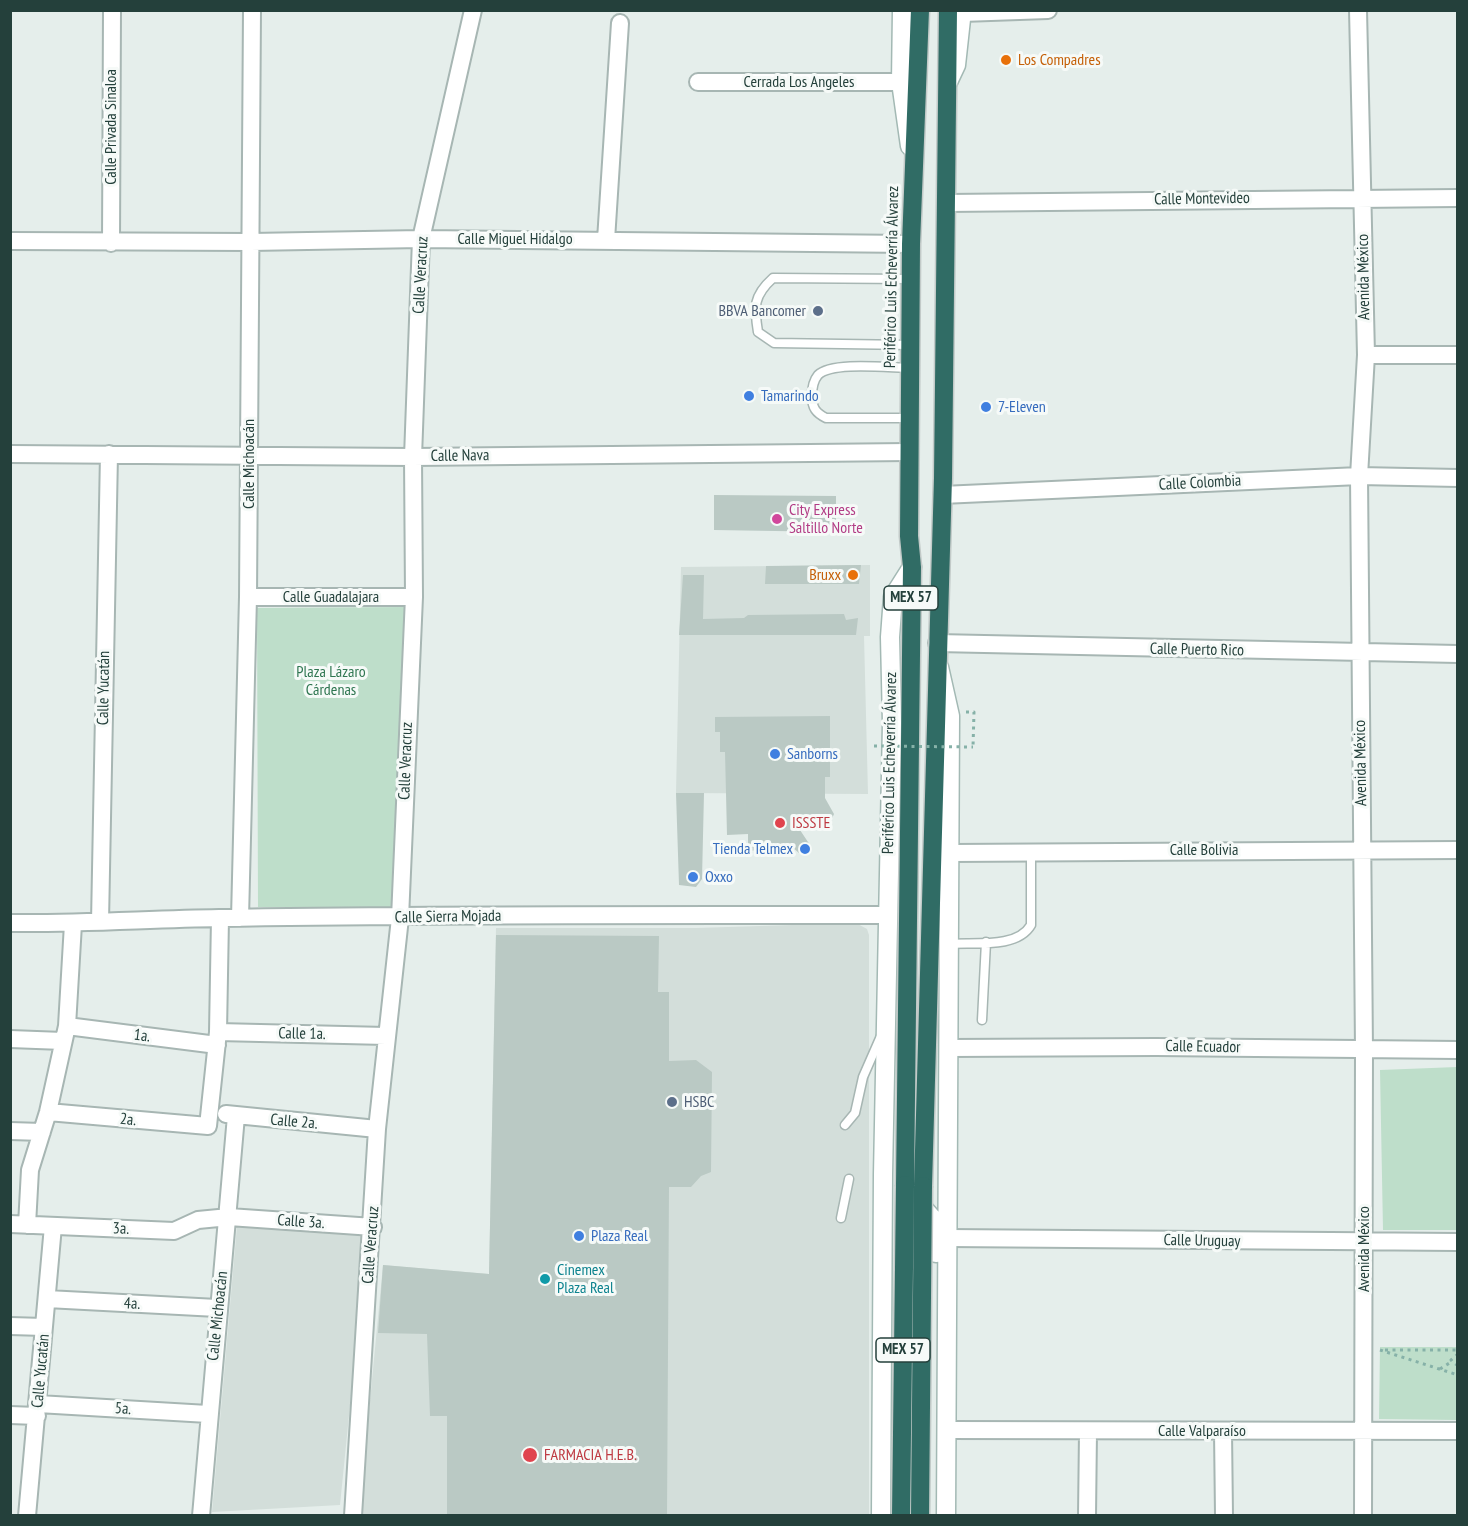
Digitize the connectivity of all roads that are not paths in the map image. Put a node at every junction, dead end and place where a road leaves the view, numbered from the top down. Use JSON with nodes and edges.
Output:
{"nodes":[{"id":1,"x":112,"y":10,"type":"edge"},
{"id":2,"x":252,"y":10,"type":"edge"},
{"id":3,"x":473,"y":10,"type":"edge"},
{"id":4,"x":902,"y":10,"type":"edge"},
{"id":5,"x":920,"y":10,"type":"edge"},
{"id":6,"x":1048,"y":10,"type":"edge"},
{"id":7,"x":1358,"y":10,"type":"edge"},
{"id":8,"x":957,"y":11,"type":"edge"},
{"id":9,"x":620,"y":23,"type":"dead end"},
{"id":10,"x":698,"y":82,"type":"dead end"},
{"id":11,"x":901,"y":82,"type":"junction"},
{"id":12,"x":913,"y":168,"type":"junction"},
{"id":13,"x":1362,"y":197,"type":"junction"},
{"id":14,"x":1458,"y":198,"type":"edge"},
{"id":15,"x":946,"y":203,"type":"junction"},
{"id":16,"x":421,"y":239,"type":"junction"},
{"id":17,"x":606,"y":240,"type":"junction"},
{"id":18,"x":10,"y":241,"type":"edge"},
{"id":19,"x":251,"y":242,"type":"junction"},
{"id":20,"x":111,"y":243,"type":"junction"},
{"id":21,"x":911,"y":244,"type":"junction"},
{"id":22,"x":911,"y":279,"type":"junction"},
{"id":23,"x":911,"y":345,"type":"junction"},
{"id":24,"x":1458,"y":355,"type":"edge"},
{"id":25,"x":1366,"y":356,"type":"junction"},
{"id":26,"x":910,"y":368,"type":"junction"},
{"id":27,"x":910,"y":418,"type":"junction"},
{"id":28,"x":909,"y":452,"type":"junction"},
{"id":29,"x":10,"y":454,"type":"edge"},
{"id":30,"x":109,"y":454,"type":"junction"},
{"id":31,"x":248,"y":454,"type":"junction"},
{"id":32,"x":413,"y":457,"type":"junction"},
{"id":33,"x":1359,"y":476,"type":"junction"},
{"id":34,"x":1458,"y":478,"type":"edge"},
{"id":35,"x":942,"y":495,"type":"junction"},
{"id":36,"x":912,"y":567,"type":"junction"},
{"id":37,"x":248,"y":597,"type":"junction"},
{"id":38,"x":414,"y":597,"type":"junction"},
{"id":39,"x":937,"y":651,"type":"junction"},
{"id":40,"x":1360,"y":654,"type":"junction"},
{"id":41,"x":1458,"y":654,"type":"edge"},
{"id":42,"x":1362,"y":849,"type":"junction"},
{"id":43,"x":1458,"y":850,"type":"edge"},
{"id":44,"x":1031,"y":852,"type":"junction"},
{"id":45,"x":951,"y":853,"type":"junction"},
{"id":46,"x":887,"y":915,"type":"junction"},
{"id":47,"x":220,"y":918,"type":"junction"},
{"id":48,"x":240,"y":918,"type":"junction"},
{"id":49,"x":400,"y":918,"type":"junction"},
{"id":50,"x":100,"y":922,"type":"junction"},
{"id":51,"x":10,"y":923,"type":"edge"},
{"id":52,"x":72,"y":924,"type":"junction"},
{"id":53,"x":986,"y":942,"type":"junction"},
{"id":54,"x":950,"y":944,"type":"junction"},
{"id":55,"x":982,"y":1020,"type":"dead end"},
{"id":56,"x":885,"y":1028,"type":"junction"},
{"id":57,"x":65,"y":1034,"type":"junction"},
{"id":58,"x":386,"y":1036,"type":"junction"},
{"id":59,"x":218,"y":1038,"type":"junction"},
{"id":60,"x":10,"y":1039,"type":"edge"},
{"id":61,"x":948,"y":1048,"type":"junction"},
{"id":62,"x":1364,"y":1050,"type":"junction"},
{"id":63,"x":1458,"y":1050,"type":"edge"},
{"id":64,"x":48,"y":1113,"type":"junction"},
{"id":65,"x":236,"y":1116,"type":"junction"},
{"id":66,"x":210,"y":1119,"type":"junction"},
{"id":67,"x":845,"y":1125,"type":"dead end"},
{"id":68,"x":378,"y":1129,"type":"junction"},
{"id":69,"x":10,"y":1131,"type":"edge"},
{"id":70,"x":42,"y":1132,"type":"junction"},
{"id":71,"x":849,"y":1179,"type":"dead end"},
{"id":72,"x":882,"y":1186,"type":"junction"},
{"id":73,"x":914,"y":1186,"type":"junction"},
{"id":74,"x":229,"y":1216,"type":"junction"},
{"id":75,"x":841,"y":1218,"type":"dead end"},
{"id":76,"x":19,"y":1225,"type":"edge"},
{"id":77,"x":53,"y":1226,"type":"junction"},
{"id":78,"x":373,"y":1227,"type":"junction"},
{"id":79,"x":947,"y":1238,"type":"junction"},
{"id":80,"x":1458,"y":1242,"type":"edge"},
{"id":81,"x":1364,"y":1243,"type":"junction"},
{"id":82,"x":882,"y":1279,"type":"junction"},
{"id":83,"x":47,"y":1299,"type":"junction"},
{"id":84,"x":218,"y":1308,"type":"junction"},
{"id":85,"x":10,"y":1326,"type":"edge"},
{"id":86,"x":44,"y":1327,"type":"junction"},
{"id":87,"x":38,"y":1410,"type":"junction"},
{"id":88,"x":208,"y":1414,"type":"junction"},
{"id":89,"x":10,"y":1415,"type":"edge"},
{"id":90,"x":947,"y":1430,"type":"junction"},
{"id":91,"x":1364,"y":1430,"type":"junction"},
{"id":92,"x":1223,"y":1431,"type":"junction"},
{"id":93,"x":1458,"y":1431,"type":"edge"},
{"id":94,"x":1088,"y":1432,"type":"junction"},
{"id":95,"x":27,"y":1515,"type":"edge"},
{"id":96,"x":201,"y":1515,"type":"edge"},
{"id":97,"x":353,"y":1515,"type":"edge"},
{"id":98,"x":880,"y":1515,"type":"edge"},
{"id":99,"x":901,"y":1515,"type":"edge"},
{"id":100,"x":920,"y":1515,"type":"edge"},
{"id":101,"x":946,"y":1515,"type":"edge"},
{"id":102,"x":1086,"y":1515,"type":"edge"},
{"id":103,"x":1224,"y":1515,"type":"edge"},
{"id":104,"x":1363,"y":1515,"type":"edge"}],
"edges":[{"from":1,"to":20,"type":"street","name":"Calle Privada Sinaloa"},
{"from":2,"to":19,"type":"street","name":"Calle Michoacán"},
{"from":3,"to":16,"type":"street","name":"Calle Veracruz"},
{"from":4,"to":11,"type":"street"},
{"from":5,"to":12,"type":"highway","name":"Periférico Luis Echeverría Álvarez","number":"MEX 57"},
{"from":6,"to":8,"type":"street"},
{"from":7,"to":13,"type":"street","name":"Avenida México"},
{"from":8,"to":15,"type":"highway","name":"Periférico Luis Echeverría Álvarez","number":"MEX 57"},
{"from":9,"to":17,"type":"street"},
{"from":10,"to":11,"type":"street","name":"Cerrada Los Angeles"},
{"from":11,"to":12,"type":"street"},
{"from":12,"to":21,"type":"highway","name":"Periférico Luis Echeverría Álvarez","number":"MEX 57"},
{"from":13,"to":14,"type":"street","name":"Calle Montevideo"},
{"from":13,"to":15,"type":"street","name":"Calle Montevideo"},
{"from":13,"to":25,"type":"street","name":"Avenida México"},
{"from":15,"to":35,"type":"highway","name":"Periférico Luis Echeverría Álvarez","number":"MEX 57"},
{"from":16,"to":17,"type":"street","name":"Calle Miguel Hidalgo"},
{"from":16,"to":19,"type":"street","name":"Calle Miguel Hidalgo"},
{"from":16,"to":32,"type":"street","name":"Calle Veracruz"},
{"from":17,"to":21,"type":"street","name":"Calle Miguel Hidalgo"},
{"from":18,"to":20,"type":"street","name":"Calle Miguel Hidalgo"},
{"from":19,"to":20,"type":"street","name":"Calle Miguel Hidalgo"},
{"from":19,"to":31,"type":"street","name":"Calle Michoacán"},
{"from":21,"to":22,"type":"highway","name":"Periférico Luis Echeverría Álvarez","number":"MEX 57"},
{"from":22,"to":23,"type":"highway","name":"Periférico Luis Echeverría Álvarez","number":"MEX 57"},
{"from":22,"to":23,"type":"lane"},
{"from":23,"to":26,"type":"highway","name":"Periférico Luis Echeverría Álvarez","number":"MEX 57"},
{"from":24,"to":25,"type":"street"},
{"from":25,"to":33,"type":"street","name":"Avenida México"},
{"from":26,"to":27,"type":"highway","name":"Periférico Luis Echeverría Álvarez","number":"MEX 57"},
{"from":26,"to":27,"type":"lane"},
{"from":27,"to":28,"type":"highway","name":"Periférico Luis Echeverría Álvarez","number":"MEX 57"},
{"from":28,"to":32,"type":"street","name":"Calle Nava"},
{"from":28,"to":36,"type":"highway","name":"Periférico Luis Echeverría Álvarez","number":"MEX 57"},
{"from":29,"to":30,"type":"street","name":"Calle Nava"},
{"from":30,"to":31,"type":"street","name":"Calle Nava"},
{"from":30,"to":50,"type":"street","name":"Calle Yucatán"},
{"from":31,"to":32,"type":"street","name":"Calle Nava"},
{"from":31,"to":37,"type":"street","name":"Calle Michoacán"},
{"from":32,"to":38,"type":"street","name":"Calle Veracruz"},
{"from":33,"to":34,"type":"street","name":"Calle Colombia"},
{"from":33,"to":35,"type":"street","name":"Calle Colombia"},
{"from":33,"to":40,"type":"street","name":"Avenida México"},
{"from":35,"to":39,"type":"highway","name":"Periférico Luis Echeverría Álvarez","number":"MEX 57"},
{"from":36,"to":46,"type":"street"},
{"from":36,"to":73,"type":"highway","name":"Periférico Luis Echeverría Álvarez","number":"MEX 57"},
{"from":37,"to":38,"type":"street","name":"Calle Guadalajara"},
{"from":37,"to":48,"type":"street","name":"Calle Michoacán"},
{"from":38,"to":49,"type":"street","name":"Calle Veracruz"},
{"from":39,"to":40,"type":"street","name":"Calle Puerto Rico"},
{"from":39,"to":45,"type":"street"},
{"from":39,"to":73,"type":"highway","name":"Periférico Luis Echeverría Álvarez","number":"MEX 57"},
{"from":40,"to":41,"type":"street","name":"Calle Puerto Rico"},
{"from":40,"to":42,"type":"street","name":"Avenida México"},
{"from":42,"to":43,"type":"street","name":"Calle Bolivia"},
{"from":42,"to":44,"type":"street","name":"Calle Bolivia"},
{"from":42,"to":62,"type":"street","name":"Avenida México"},
{"from":44,"to":45,"type":"street","name":"Calle Bolivia"},
{"from":44,"to":53,"type":"lane"},
{"from":45,"to":54,"type":"street"},
{"from":46,"to":49,"type":"street","name":"Calle Sierra Mojada"},
{"from":46,"to":56,"type":"street"},
{"from":47,"to":48,"type":"street","name":"Calle Sierra Mojada"},
{"from":47,"to":50,"type":"street","name":"Calle Sierra Mojada"},
{"from":47,"to":59,"type":"street"},
{"from":48,"to":49,"type":"street","name":"Calle Sierra Mojada"},
{"from":49,"to":58,"type":"street","name":"Calle Veracruz"},
{"from":50,"to":52,"type":"street","name":"Calle Sierra Mojada"},
{"from":51,"to":52,"type":"street","name":"Calle Sierra Mojada"},
{"from":52,"to":57,"type":"street"},
{"from":53,"to":54,"type":"lane"},
{"from":53,"to":55,"type":"lane"},
{"from":54,"to":61,"type":"street"},
{"from":56,"to":67,"type":"lane"},
{"from":56,"to":72,"type":"street"},
{"from":57,"to":59,"type":"street","name":"1a."},
{"from":57,"to":60,"type":"street","name":"1a."},
{"from":57,"to":64,"type":"street"},
{"from":58,"to":59,"type":"street","name":"Calle 1a."},
{"from":58,"to":68,"type":"street","name":"Calle Veracruz"},
{"from":59,"to":66,"type":"street"},
{"from":61,"to":62,"type":"street","name":"Calle Ecuador"},
{"from":61,"to":79,"type":"street"},
{"from":62,"to":63,"type":"street","name":"Calle Ecuador"},
{"from":62,"to":81,"type":"street","name":"Avenida México"},
{"from":64,"to":66,"type":"street","name":"2a."},
{"from":64,"to":70,"type":"street"},
{"from":65,"to":66,"type":"street","name":"Calle 2a."},
{"from":65,"to":68,"type":"street","name":"Calle 2a."},
{"from":65,"to":74,"type":"street","name":"Calle Michoacán"},
{"from":68,"to":78,"type":"street","name":"Calle Veracruz"},
{"from":69,"to":70,"type":"street"},
{"from":70,"to":76,"type":"street"},
{"from":71,"to":75,"type":"lane"},
{"from":72,"to":82,"type":"street"},
{"from":72,"to":90,"type":"street"},
{"from":73,"to":99,"type":"highway","name":"Periférico Luis Echeverría Álvarez","number":"MEX 57","bridge":true},
{"from":73,"to":100,"type":"highway","name":"Periférico Luis Echeverría Álvarez","number":"MEX 57","bridge":true},
{"from":74,"to":77,"type":"street","name":"3a."},
{"from":74,"to":78,"type":"street","name":"Calle 3a."},
{"from":74,"to":84,"type":"street","name":"Calle Michoacán"},
{"from":76,"to":77,"type":"street","name":"3a."},
{"from":77,"to":83,"type":"street","name":"Calle Yucatán"},
{"from":78,"to":97,"type":"street","name":"Calle Veracruz"},
{"from":79,"to":81,"type":"street","name":"Calle Uruguay"},
{"from":79,"to":90,"type":"street"},
{"from":80,"to":81,"type":"street","name":"Calle Uruguay"},
{"from":81,"to":91,"type":"street","name":"Avenida México"},
{"from":82,"to":90,"type":"street"},
{"from":82,"to":98,"type":"street"},
{"from":83,"to":84,"type":"street","name":"4a."},
{"from":83,"to":86,"type":"street","name":"Calle Yucatán"},
{"from":84,"to":88,"type":"street","name":"Calle Michoacán"},
{"from":85,"to":86,"type":"street"},
{"from":86,"to":87,"type":"street","name":"Calle Yucatán"},
{"from":87,"to":88,"type":"street","name":"5a."},
{"from":87,"to":89,"type":"street","name":"5a."},
{"from":87,"to":95,"type":"street","name":"Calle Yucatán"},
{"from":88,"to":96,"type":"street","name":"Calle Michoacán"},
{"from":90,"to":94,"type":"street","name":"Calle Valparaíso"},
{"from":90,"to":101,"type":"street"},
{"from":91,"to":92,"type":"street","name":"Calle Valparaíso"},
{"from":91,"to":93,"type":"street","name":"Calle Valparaíso"},
{"from":91,"to":104,"type":"street","name":"Avenida México"},
{"from":92,"to":94,"type":"street","name":"Calle Valparaíso"},
{"from":92,"to":103,"type":"street"},
{"from":94,"to":102,"type":"street"}]}
